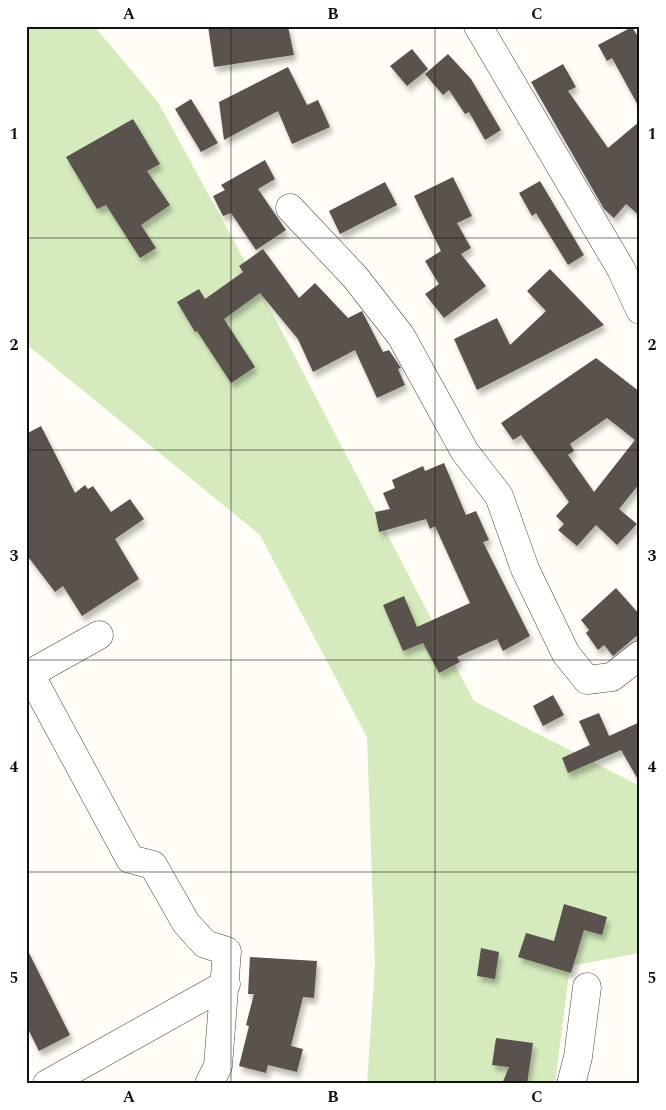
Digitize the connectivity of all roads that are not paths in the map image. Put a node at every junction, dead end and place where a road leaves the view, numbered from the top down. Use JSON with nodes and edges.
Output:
{"nodes":[{"id":1,"x":478,"y":26,"type":"edge"},
{"id":2,"x":290,"y":208,"type":"dead end"},
{"id":3,"x":640,"y":310,"type":"edge"},
{"id":4,"x":99,"y":635,"type":"dead end"},
{"id":5,"x":640,"y":655,"type":"edge"},
{"id":6,"x":28,"y":675,"type":"edge"},
{"id":7,"x":226,"y":984,"type":"junction"},
{"id":8,"x":587,"y":987,"type":"dead end"},
{"id":9,"x":47,"y":1084,"type":"edge"},
{"id":10,"x":209,"y":1084,"type":"edge"},
{"id":11,"x":572,"y":1084,"type":"edge"}],
"edges":[{"from":1,"to":3,"type":"street"},
{"from":2,"to":5,"type":"street"},
{"from":4,"to":6,"type":"street"},
{"from":6,"to":7,"type":"street"},
{"from":7,"to":9,"type":"street"},
{"from":7,"to":10,"type":"street"},
{"from":8,"to":11,"type":"street"}]}
